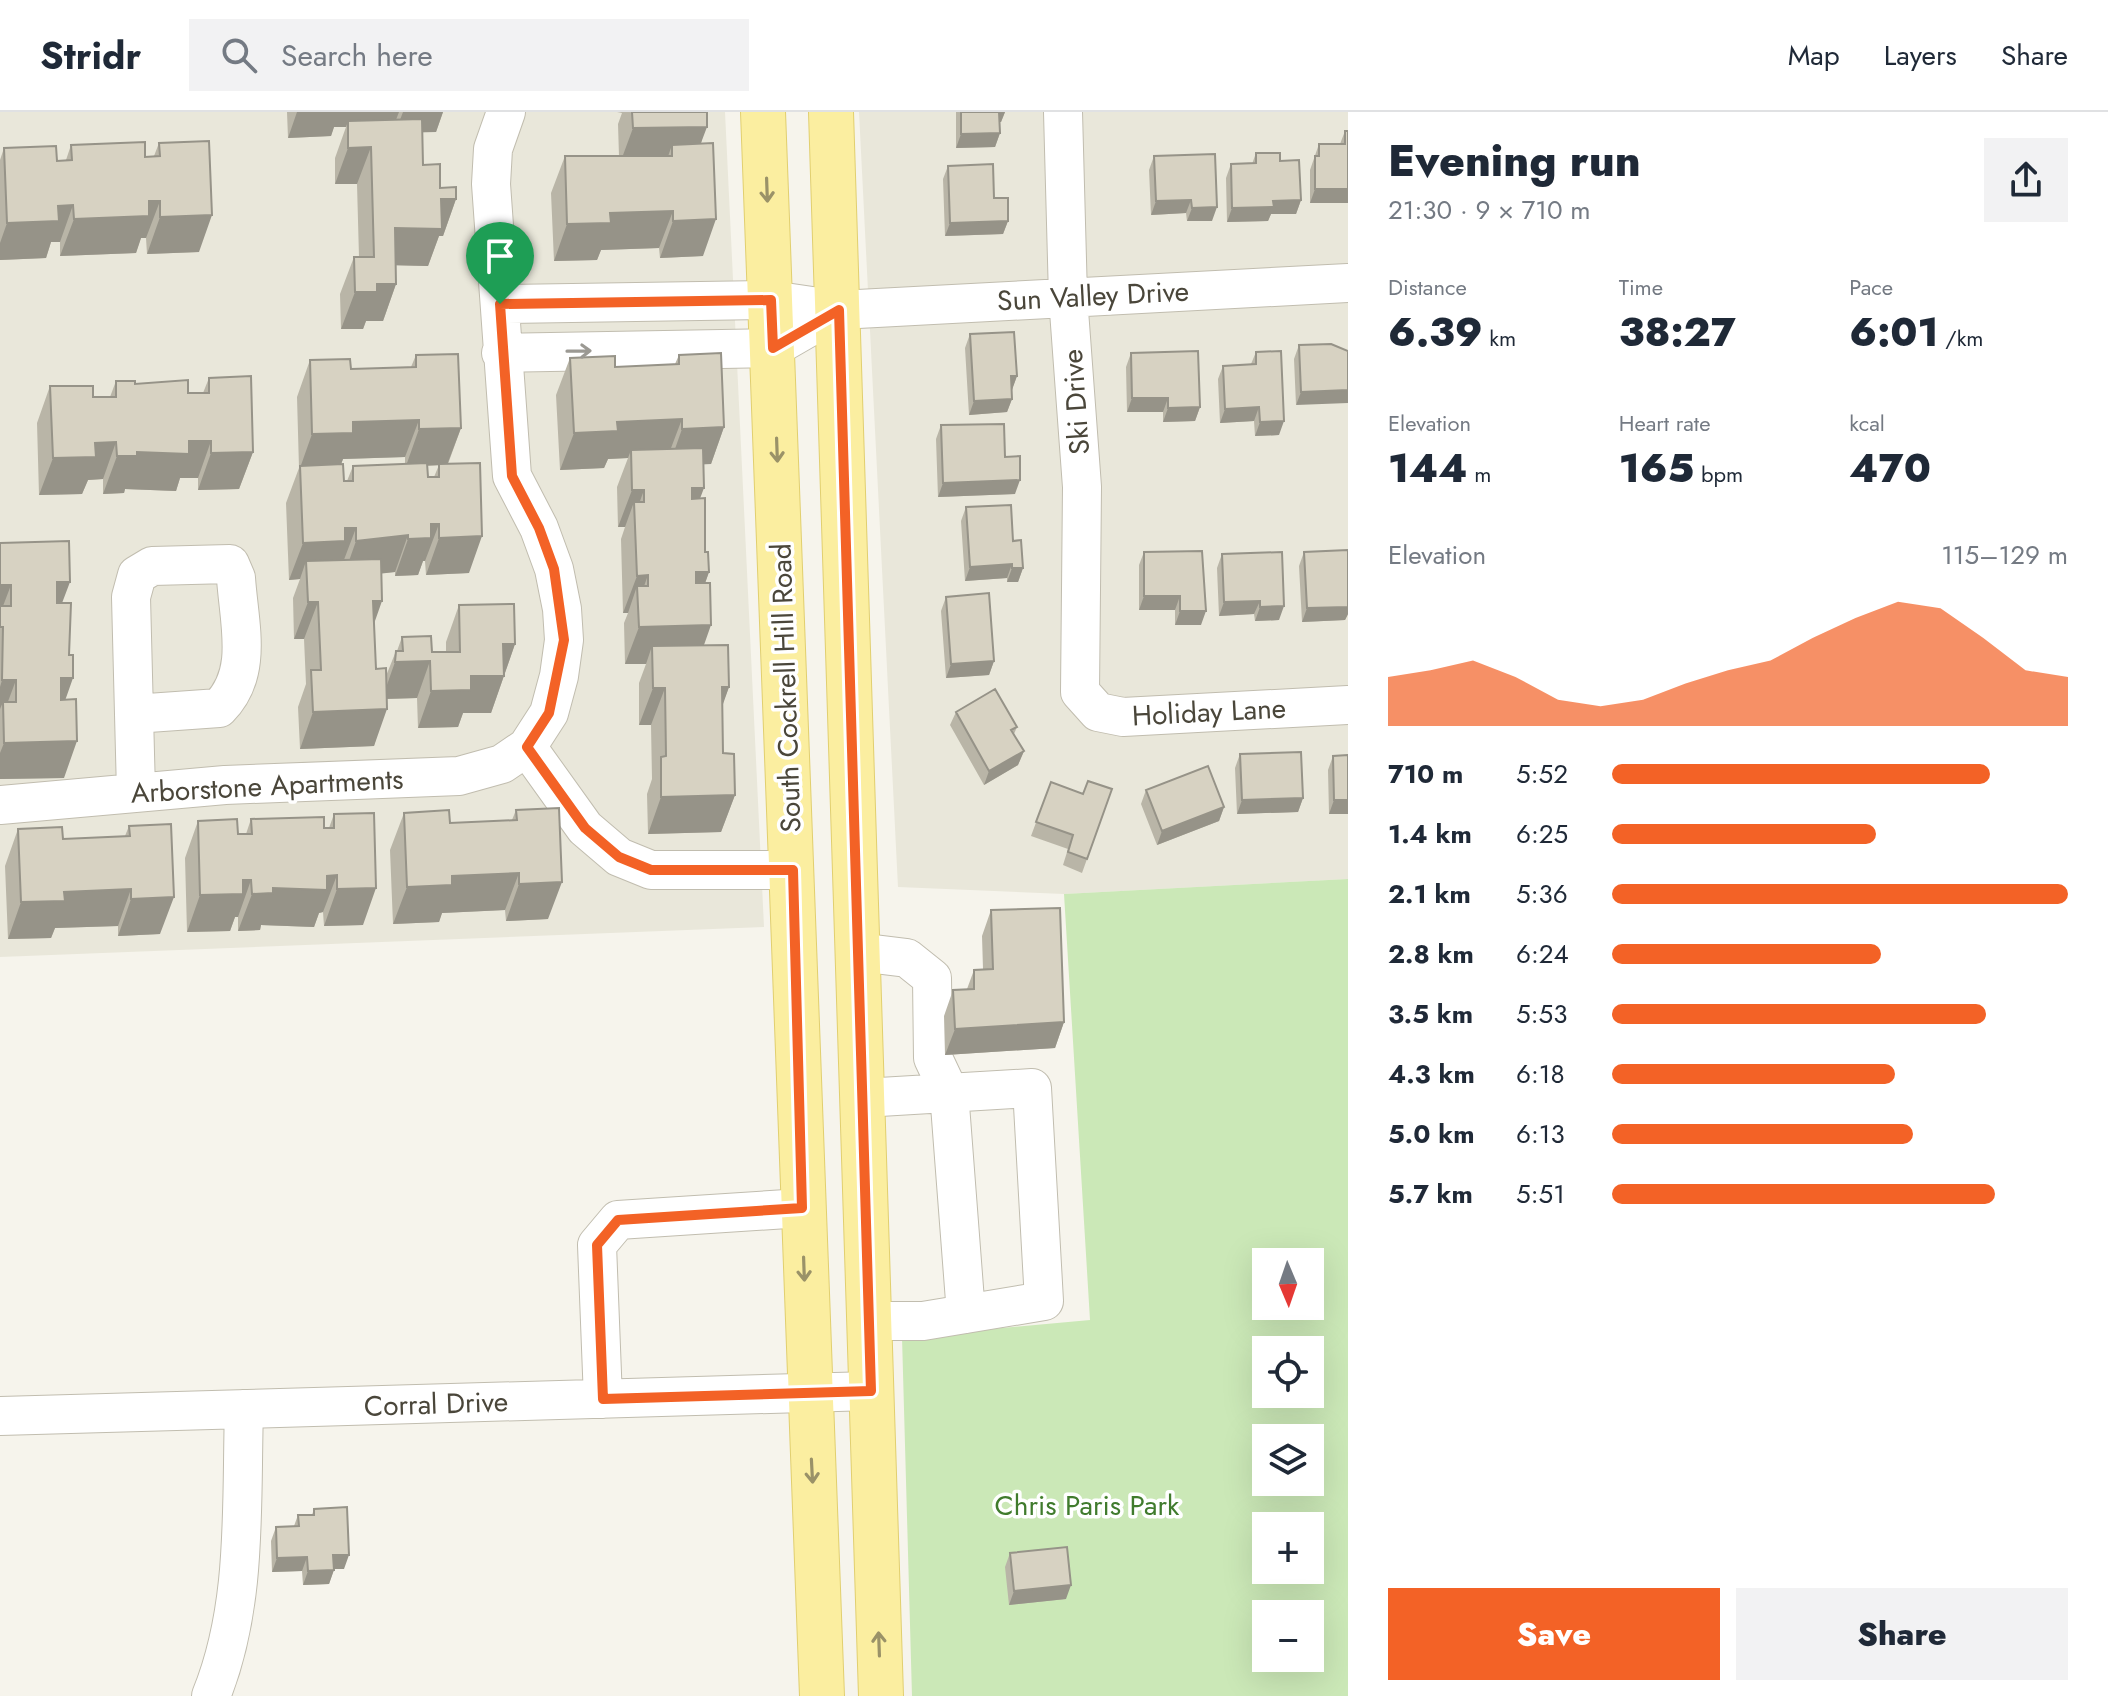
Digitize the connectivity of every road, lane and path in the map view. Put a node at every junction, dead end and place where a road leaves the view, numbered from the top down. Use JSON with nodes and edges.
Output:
{"nodes":[{"id":1,"x":506,"y":112,"type":"edge"},
{"id":2,"x":763,"y":112,"type":"edge"},
{"id":3,"x":831,"y":112,"type":"edge"},
{"id":4,"x":1063,"y":112,"type":"edge"},
{"id":5,"x":1348,"y":283,"type":"edge"},
{"id":6,"x":1068,"y":297,"type":"junction"},
{"id":7,"x":771,"y":300,"type":"junction"},
{"id":8,"x":500,"y":304,"type":"junction"},
{"id":9,"x":839,"y":310,"type":"junction"},
{"id":10,"x":773,"y":348,"type":"junction"},
{"id":11,"x":501,"y":353,"type":"junction"},
{"id":12,"x":1080,"y":692,"type":"joint"},
{"id":13,"x":1348,"y":705,"type":"edge"},
{"id":14,"x":134,"y":714,"type":"dead end"},
{"id":15,"x":527,"y":747,"type":"junction"},
{"id":16,"x":136,"y":792,"type":"junction"},
{"id":17,"x":0,"y":805,"type":"edge"},
{"id":18,"x":793,"y":870,"type":"junction"},
{"id":19,"x":858,"y":952,"type":"junction"},
{"id":20,"x":949,"y":1092,"type":"junction"},
{"id":21,"x":863,"y":1098,"type":"junction"},
{"id":22,"x":802,"y":1208,"type":"junction"},
{"id":23,"x":966,"y":1314,"type":"junction"},
{"id":24,"x":869,"y":1321,"type":"junction"},
{"id":25,"x":871,"y":1391,"type":"junction"},
{"id":26,"x":808,"y":1393,"type":"junction"},
{"id":27,"x":603,"y":1399,"type":"junction"},
{"id":28,"x":244,"y":1409,"type":"junction"},
{"id":29,"x":0,"y":1416,"type":"edge"},
{"id":30,"x":211,"y":1696,"type":"edge"},
{"id":31,"x":822,"y":1696,"type":"edge"},
{"id":32,"x":881,"y":1696,"type":"edge"}],
"edges":[{"from":1,"to":8,"type":"street"},
{"from":2,"to":7,"type":"main road","name":"South Cockrell Hill Road","one_way":true},
{"from":3,"to":9,"type":"main road"},
{"from":4,"to":6,"type":"street","name":"Ski Drive"},
{"from":5,"to":6,"type":"street","name":"Sun Valley Drive"},
{"from":6,"to":9,"type":"street","name":"Sun Valley Drive"},
{"from":6,"to":12,"type":"street","name":"Ski Drive"},
{"from":7,"to":8,"type":"street","name":"Sun Valley Drive"},
{"from":7,"to":9,"type":"street","name":"Sun Valley Drive"},
{"from":7,"to":10,"type":"main road","name":"South Cockrell Hill Road"},
{"from":8,"to":11,"type":"street","name":"Arborstone Apartments"},
{"from":9,"to":10,"type":"street"},
{"from":9,"to":19,"type":"main road"},
{"from":11,"to":10,"type":"street","one_way":true},
{"from":10,"to":18,"type":"main road","name":"South Cockrell Hill Road","one_way":true},
{"from":11,"to":15,"type":"street","name":"Arborstone Apartments"},
{"from":12,"to":13,"type":"street","name":"Holiday Lane"},
{"from":14,"to":16,"type":"street"},
{"from":15,"to":16,"type":"street","name":"Arborstone Apartments"},
{"from":15,"to":18,"type":"street"},
{"from":16,"to":17,"type":"street","name":"Arborstone Apartments"},
{"from":18,"to":22,"type":"main road","name":"South Cockrell Hill Road"},
{"from":19,"to":20,"type":"street"},
{"from":19,"to":21,"type":"main road"},
{"from":20,"to":21,"type":"street"},
{"from":20,"to":23,"type":"street"},
{"from":20,"to":23,"type":"street"},
{"from":21,"to":24,"type":"main road"},
{"from":22,"to":26,"type":"main road","name":"South Cockrell Hill Road","one_way":true},
{"from":22,"to":27,"type":"street"},
{"from":23,"to":24,"type":"street"},
{"from":24,"to":25,"type":"main road"},
{"from":25,"to":26,"type":"street","name":"Corral Drive"},
{"from":32,"to":25,"type":"main road","one_way":true},
{"from":26,"to":27,"type":"street","name":"Corral Drive"},
{"from":26,"to":31,"type":"main road","name":"South Cockrell Hill Road","one_way":true},
{"from":27,"to":28,"type":"street","name":"Corral Drive"},
{"from":28,"to":29,"type":"street","name":"Corral Drive"},
{"from":28,"to":30,"type":"street"}]}
